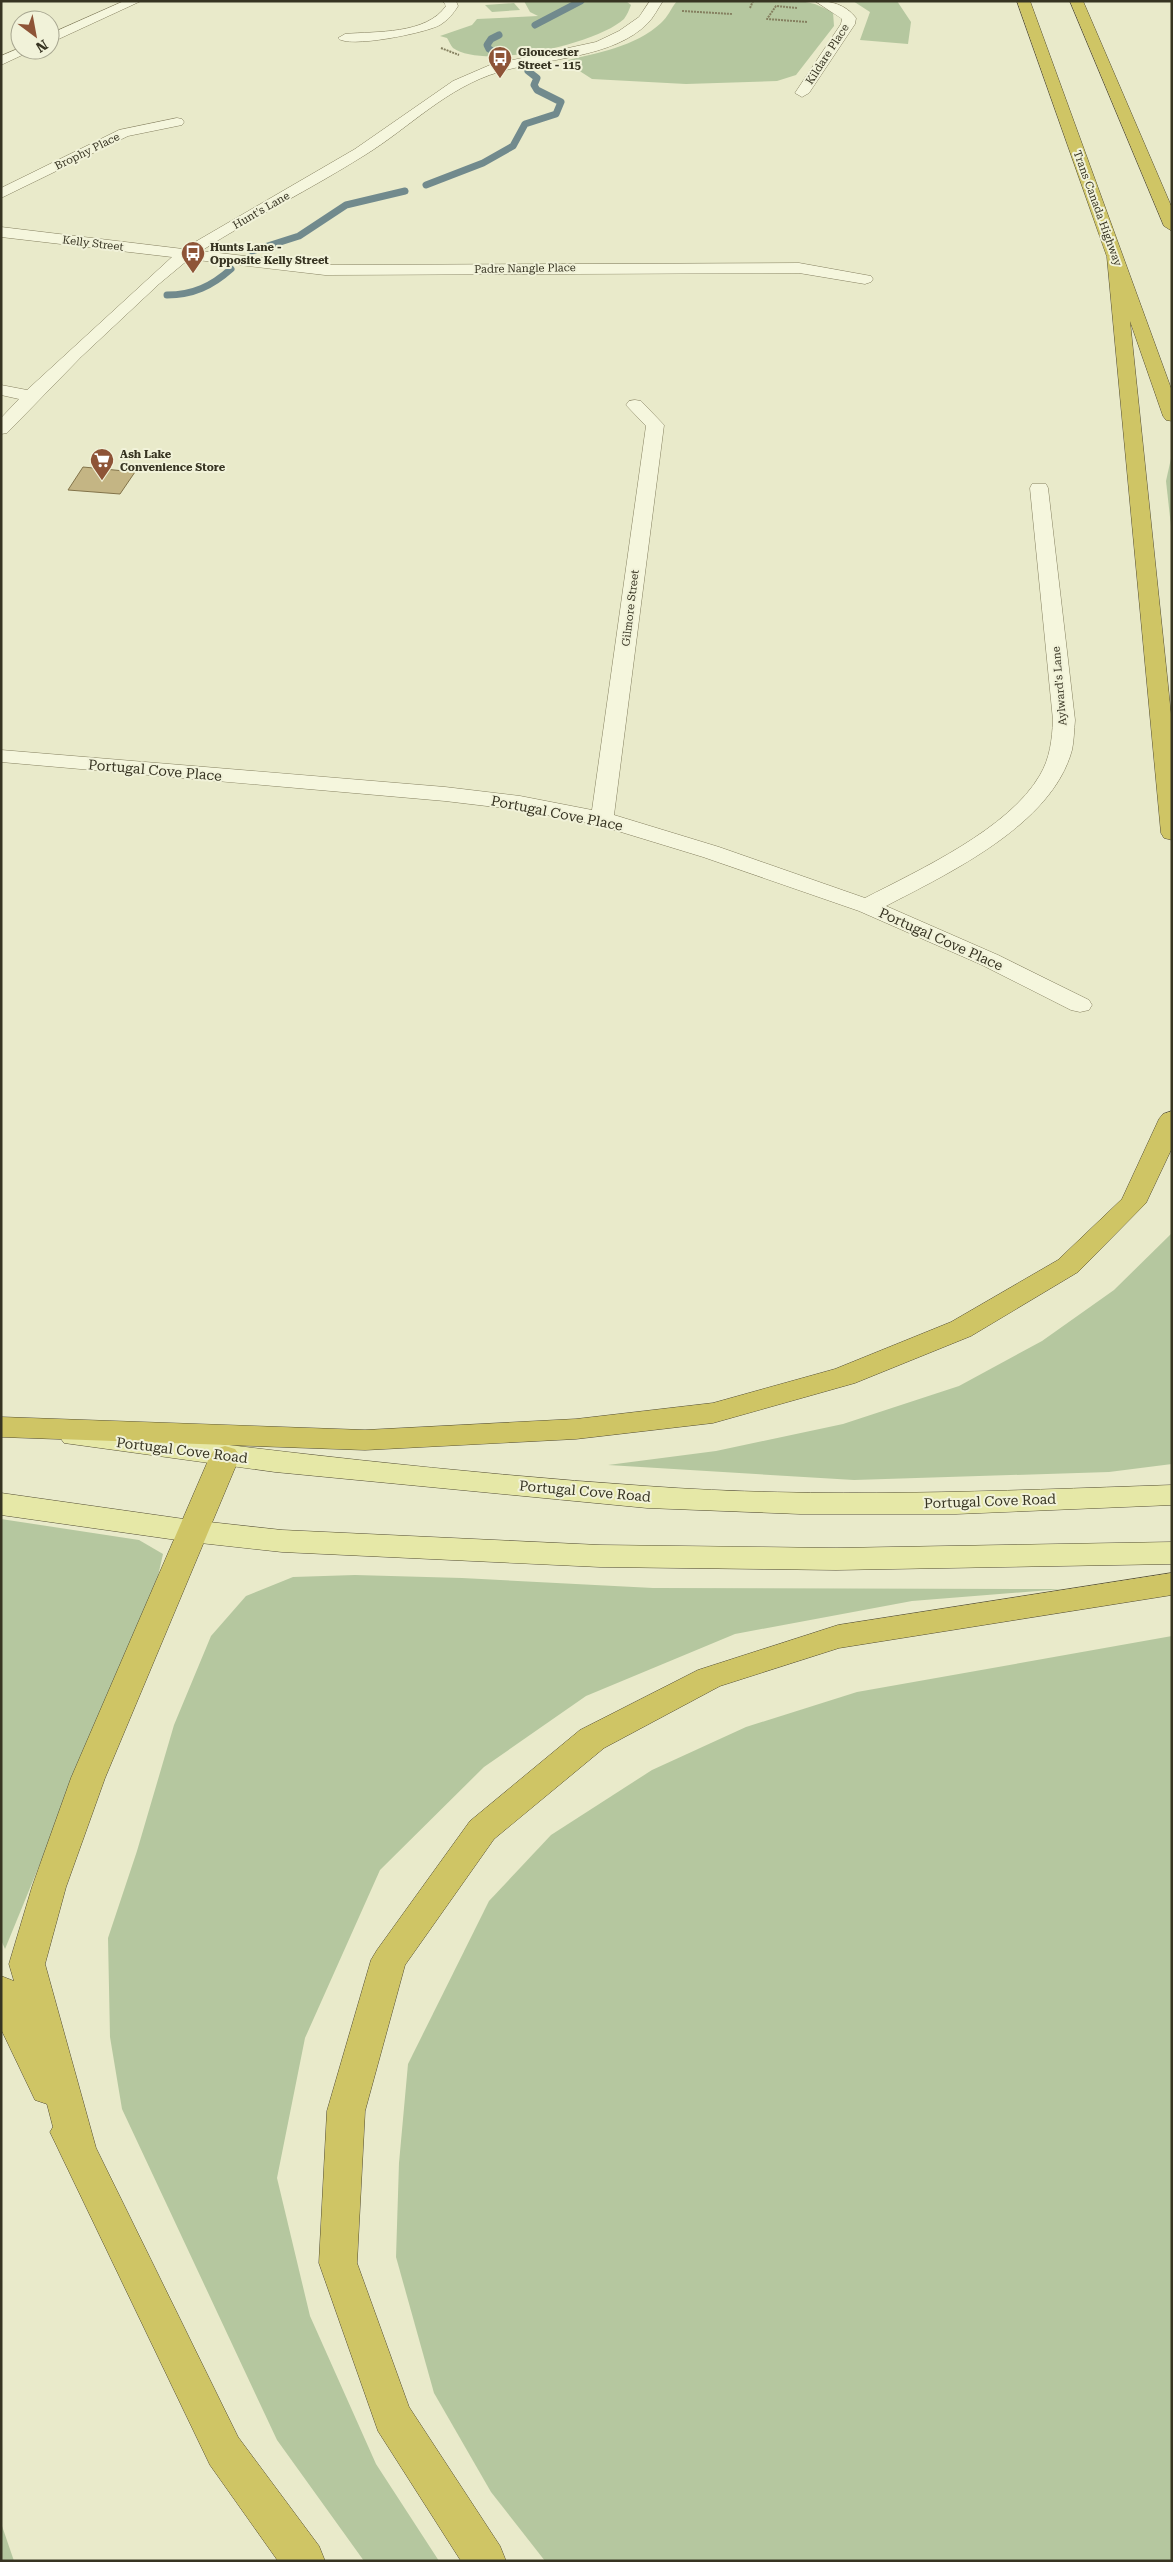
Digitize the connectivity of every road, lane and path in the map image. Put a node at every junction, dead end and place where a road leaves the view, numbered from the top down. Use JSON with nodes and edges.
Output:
{"nodes":[{"id":1,"x":135,"y":1,"type":"edge"},
{"id":2,"x":449,"y":1,"type":"edge"},
{"id":3,"x":657,"y":1,"type":"edge"},
{"id":4,"x":753,"y":1,"type":"edge"},
{"id":5,"x":821,"y":1,"type":"edge"},
{"id":6,"x":1023,"y":1,"type":"edge"},
{"id":7,"x":1076,"y":1,"type":"edge"},
{"id":8,"x":750,"y":8,"type":"dead end"},
{"id":9,"x":804,"y":9,"type":"dead end"},
{"id":10,"x":680,"y":11,"type":"dead end"},
{"id":11,"x":732,"y":14,"type":"dead end"},
{"id":12,"x":813,"y":23,"type":"dead end"},
{"id":13,"x":60,"y":35,"type":"edge"},
{"id":14,"x":345,"y":38,"type":"dead end"},
{"id":15,"x":436,"y":46,"type":"dead end"},
{"id":16,"x":465,"y":57,"type":"dead end"},
{"id":17,"x":802,"y":93,"type":"dead end"},
{"id":18,"x":177,"y":122,"type":"dead end"},
{"id":19,"x":1,"y":194,"type":"edge"},
{"id":20,"x":1172,"y":226,"type":"edge"},
{"id":21,"x":1,"y":232,"type":"edge"},
{"id":22,"x":186,"y":254,"type":"junction"},
{"id":23,"x":1115,"y":257,"type":"junction"},
{"id":24,"x":864,"y":278,"type":"dead end"},
{"id":25,"x":1,"y":390,"type":"edge"},
{"id":26,"x":30,"y":396,"type":"junction"},
{"id":27,"x":635,"y":405,"type":"dead end"},
{"id":28,"x":1172,"y":416,"type":"edge"},
{"id":29,"x":1,"y":428,"type":"edge"},
{"id":30,"x":1039,"y":488,"type":"dead end"},
{"id":31,"x":1,"y":756,"type":"edge"},
{"id":32,"x":602,"y":819,"type":"junction"},
{"id":33,"x":1172,"y":833,"type":"edge"},
{"id":34,"x":867,"y":906,"type":"junction"},
{"id":35,"x":1080,"y":1005,"type":"dead end"},
{"id":36,"x":1172,"y":1118,"type":"edge"},
{"id":37,"x":1,"y":1427,"type":"edge"},
{"id":38,"x":225,"y":1456,"type":"junction"},
{"id":39,"x":1172,"y":1495,"type":"edge"},
{"id":40,"x":1,"y":1504,"type":"edge"},
{"id":41,"x":191,"y":1532,"type":"junction"},
{"id":42,"x":1172,"y":1553,"type":"edge"},
{"id":43,"x":1172,"y":1584,"type":"edge"},
{"id":44,"x":1,"y":1991,"type":"edge"},
{"id":45,"x":77,"y":2148,"type":"junction"},
{"id":46,"x":304,"y":2561,"type":"edge"},
{"id":47,"x":486,"y":2561,"type":"edge"}],
"edges":[{"from":1,"to":13,"type":"street"},
{"from":2,"to":14,"type":"street"},
{"from":3,"to":22,"type":"street","name":"Hunt's Lane"},
{"from":4,"to":8,"type":"path"},
{"from":5,"to":17,"type":"street","name":"Kildare Place"},
{"from":6,"to":23,"type":"highway","name":"Trans Canada Highway"},
{"from":7,"to":20,"type":"highway"},
{"from":9,"to":12,"type":"path"},
{"from":10,"to":11,"type":"path"},
{"from":15,"to":16,"type":"path"},
{"from":18,"to":19,"type":"street","name":"Brophy Place"},
{"from":21,"to":22,"type":"street","name":"Kelly Street"},
{"from":22,"to":24,"type":"street","name":"Padre Nangle Place"},
{"from":22,"to":26,"type":"street","name":"Hunt's Lane"},
{"from":23,"to":28,"type":"highway","name":"Trans Canada Highway"},
{"from":23,"to":33,"type":"highway"},
{"from":25,"to":26,"type":"street"},
{"from":26,"to":29,"type":"street","name":"Hunt's Lane"},
{"from":27,"to":32,"type":"street","name":"Gilmore Street"},
{"from":30,"to":34,"type":"street","name":"Aylward's Lane"},
{"from":31,"to":32,"type":"street","name":"Portugal Cove Place"},
{"from":32,"to":34,"type":"street","name":"Portugal Cove Place"},
{"from":34,"to":35,"type":"street","name":"Portugal Cove Place"},
{"from":36,"to":37,"type":"highway"},
{"from":37,"to":38,"type":"main road","name":"Portugal Cove Road"},
{"from":38,"to":39,"type":"main road","name":"Portugal Cove Road"},
{"from":38,"to":41,"type":"highway"},
{"from":40,"to":41,"type":"main road"},
{"from":41,"to":42,"type":"main road"},
{"from":41,"to":45,"type":"highway"},
{"from":43,"to":47,"type":"highway"},
{"from":44,"to":45,"type":"highway"},
{"from":45,"to":46,"type":"highway"}]}
